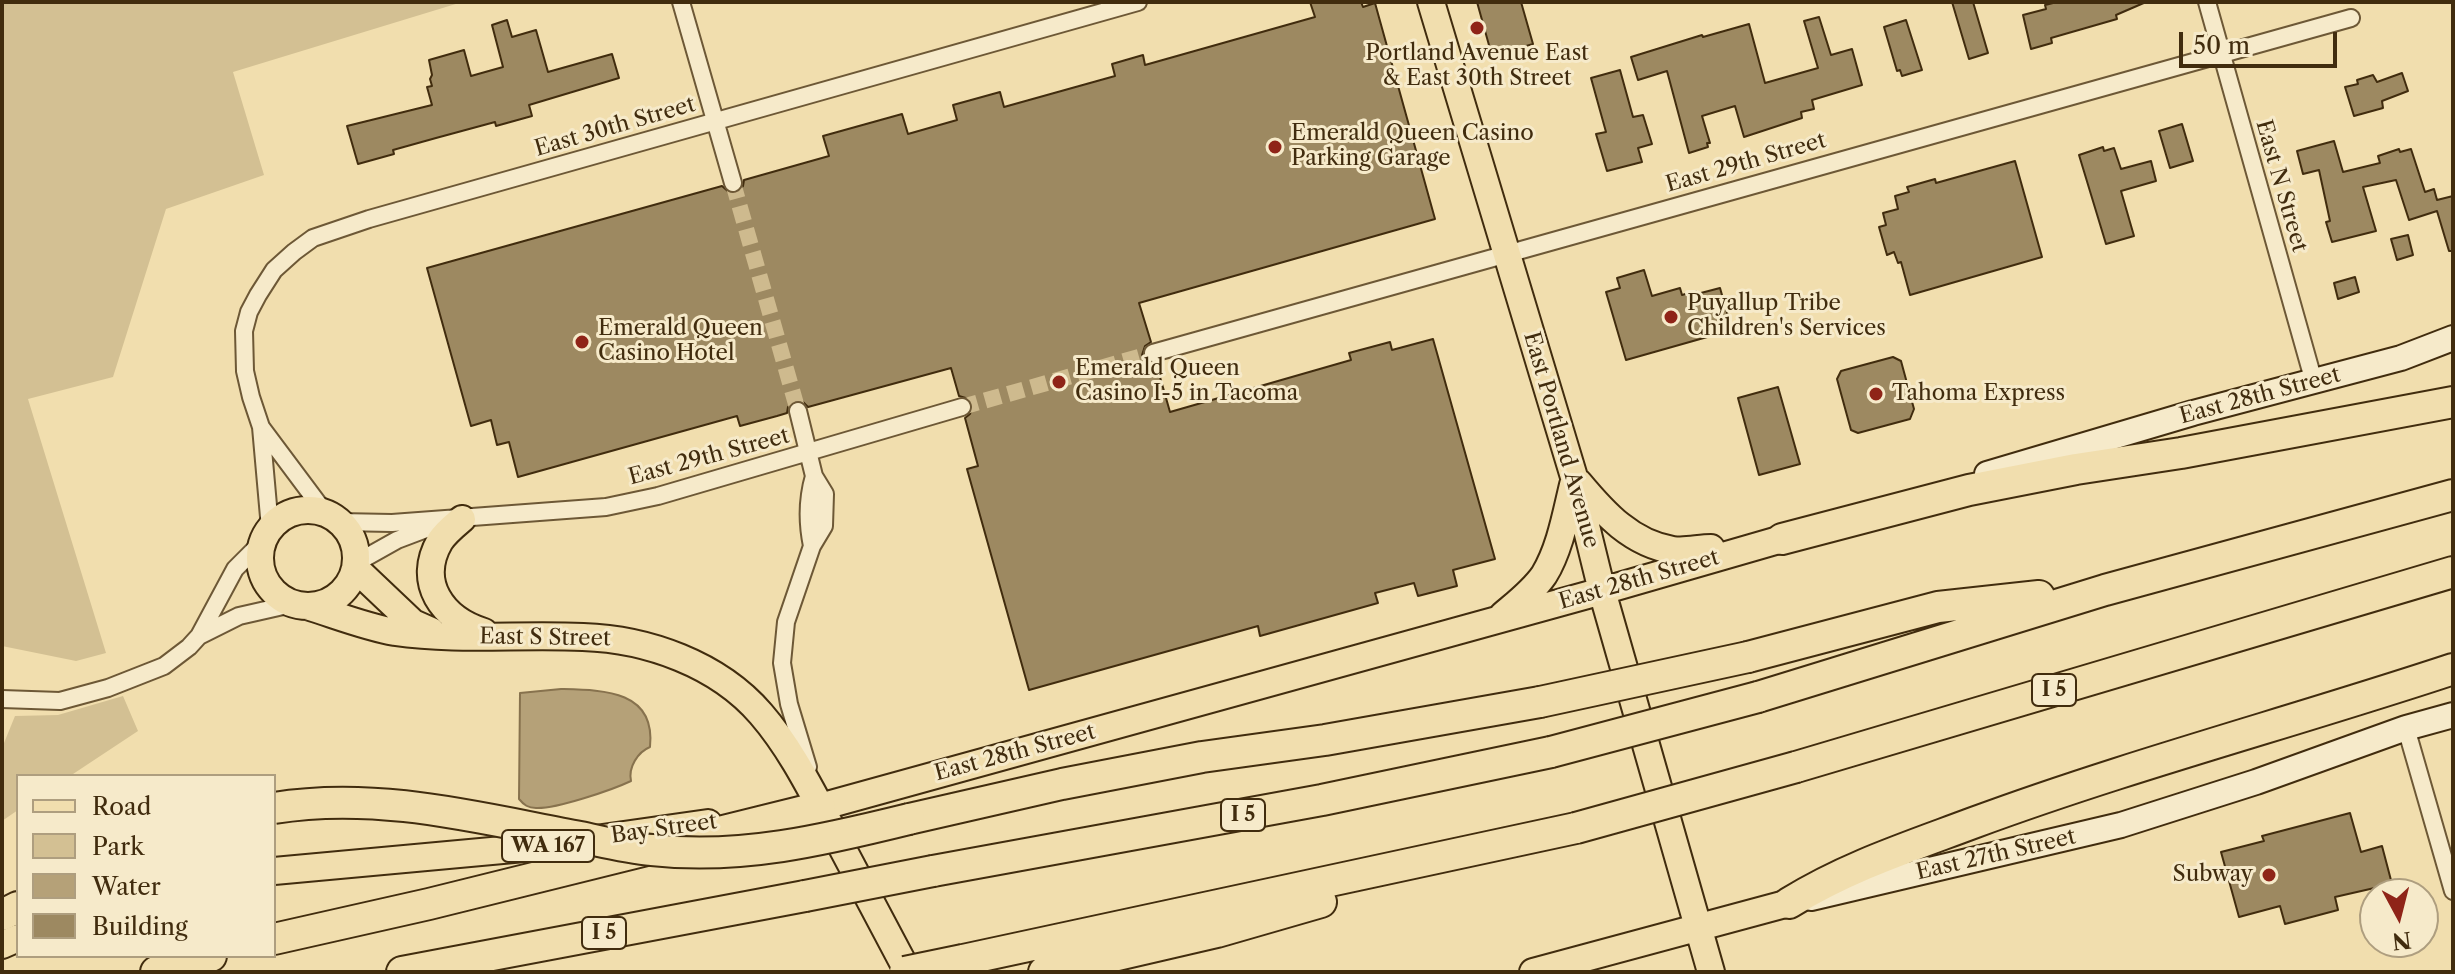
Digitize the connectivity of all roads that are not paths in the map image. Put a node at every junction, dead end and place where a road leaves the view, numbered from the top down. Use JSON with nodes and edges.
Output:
{"nodes":[{"id":1,"x":681,"y":2,"type":"edge"},
{"id":2,"x":1138,"y":2,"type":"edge"},
{"id":3,"x":1431,"y":2,"type":"edge"},
{"id":4,"x":2207,"y":2,"type":"edge"},
{"id":5,"x":2351,"y":18,"type":"dead end"},
{"id":6,"x":2221,"y":54,"type":"junction"},
{"id":7,"x":716,"y":121,"type":"junction"},
{"id":8,"x":733,"y":183,"type":"tunnel mouth"},
{"id":9,"x":1505,"y":253,"type":"junction"},
{"id":10,"x":2453,"y":338,"type":"edge"},
{"id":11,"x":1153,"y":353,"type":"tunnel mouth"},
{"id":12,"x":2314,"y":382,"type":"junction"},
{"id":13,"x":2453,"y":402,"type":"edge"},
{"id":14,"x":962,"y":407,"type":"tunnel mouth"},
{"id":15,"x":798,"y":411,"type":"tunnel mouth"},
{"id":16,"x":261,"y":427,"type":"junction"},
{"id":17,"x":809,"y":452,"type":"junction"},
{"id":18,"x":1574,"y":477,"type":"junction"},
{"id":19,"x":2453,"y":495,"type":"edge"},
{"id":20,"x":333,"y":518,"type":"junction"},
{"id":21,"x":462,"y":519,"type":"junction"},
{"id":22,"x":267,"y":535,"type":"junction"},
{"id":23,"x":1782,"y":539,"type":"junction"},
{"id":24,"x":1746,"y":549,"type":"junction"},
{"id":25,"x":355,"y":566,"type":"junction"},
{"id":26,"x":2453,"y":572,"type":"edge"},
{"id":27,"x":2105,"y":590,"type":"junction"},
{"id":28,"x":1602,"y":591,"type":"junction"},
{"id":29,"x":300,"y":605,"type":"junction"},
{"id":30,"x":1497,"y":620,"type":"junction"},
{"id":31,"x":437,"y":635,"type":"junction"},
{"id":32,"x":199,"y":636,"type":"junction"},
{"id":33,"x":503,"y":638,"type":"junction"},
{"id":34,"x":2453,"y":669,"type":"edge"},
{"id":35,"x":2,"y":699,"type":"edge"},
{"id":36,"x":2453,"y":715,"type":"edge"},
{"id":37,"x":2406,"y":728,"type":"junction"},
{"id":38,"x":820,"y":807,"type":"junction"},
{"id":39,"x":276,"y":808,"type":"edge"},
{"id":40,"x":1576,"y":828,"type":"junction"},
{"id":41,"x":276,"y":871,"type":"edge"},
{"id":42,"x":2453,"y":891,"type":"edge"},
{"id":43,"x":1789,"y":903,"type":"junction"},
{"id":44,"x":1698,"y":928,"type":"junction"},
{"id":45,"x":276,"y":939,"type":"edge"},
{"id":46,"x":204,"y":958,"type":"edge"},
{"id":47,"x":156,"y":972,"type":"edge"},
{"id":48,"x":402,"y":972,"type":"edge"},
{"id":49,"x":906,"y":972,"type":"edge"},
{"id":50,"x":1044,"y":972,"type":"edge"},
{"id":51,"x":1533,"y":972,"type":"edge"},
{"id":52,"x":1711,"y":972,"type":"edge"}],
"edges":[{"from":1,"to":7,"type":"street"},
{"from":2,"to":7,"type":"street","name":"East 30th Street"},
{"from":3,"to":9,"type":"main road","name":"East Portland Avenue"},
{"from":4,"to":6,"type":"street","name":"East N Street"},
{"from":5,"to":6,"type":"street","name":"East 29th Street"},
{"from":6,"to":9,"type":"street","name":"East 29th Street"},
{"from":6,"to":12,"type":"street","name":"East N Street"},
{"from":7,"to":8,"type":"street"},
{"from":7,"to":16,"type":"street","name":"East 30th Street"},
{"from":9,"to":11,"type":"street","name":"East 29th Street"},
{"from":9,"to":18,"type":"main road","name":"East Portland Avenue"},
{"from":10,"to":12,"type":"street","name":"East 28th Street"},
{"from":12,"to":23,"type":"street","name":"East 28th Street"},
{"from":13,"to":23,"type":"highway"},
{"from":14,"to":17,"type":"street","name":"East 29th Street"},
{"from":15,"to":17,"type":"street"},
{"from":16,"to":20,"type":"street","name":"East 30th Street"},
{"from":16,"to":22,"type":"street","name":"East 30th Street"},
{"from":17,"to":21,"type":"street","name":"East 29th Street"},
{"from":17,"to":38,"type":"street"},
{"from":18,"to":24,"type":"main road"},
{"from":18,"to":28,"type":"main road","name":"East Portland Avenue"},
{"from":18,"to":30,"type":"main road"},
{"from":19,"to":27,"type":"highway","number":"I 5"},
{"from":20,"to":21,"type":"street","name":"East 29th Street"},
{"from":20,"to":22,"type":"main road"},
{"from":20,"to":25,"type":"main road"},
{"from":21,"to":25,"type":"street","name":"East 29th Street"},
{"from":21,"to":33,"type":"main road"},
{"from":22,"to":29,"type":"main road"},
{"from":22,"to":32,"type":"street"},
{"from":23,"to":24,"type":"main road","name":"East 28th Street"},
{"from":24,"to":28,"type":"main road","name":"East 28th Street"},
{"from":25,"to":29,"type":"main road"},
{"from":25,"to":31,"type":"main road","name":"East S Street"},
{"from":26,"to":40,"type":"highway","number":"I 5","bridge":true},
{"from":27,"to":39,"type":"highway","bridge":true},
{"from":27,"to":48,"type":"highway","number":"I 5","bridge":true},
{"from":28,"to":30,"type":"main road","name":"East 28th Street"},
{"from":28,"to":44,"type":"main road","name":"East Portland Avenue"},
{"from":29,"to":31,"type":"main road","name":"East S Street"},
{"from":29,"to":32,"type":"street"},
{"from":30,"to":38,"type":"main road","name":"East 28th Street"},
{"from":31,"to":33,"type":"main road","name":"East S Street"},
{"from":32,"to":35,"type":"street"},
{"from":33,"to":38,"type":"main road","name":"East S Street"},
{"from":34,"to":43,"type":"highway"},
{"from":36,"to":37,"type":"street","name":"East 27th Street"},
{"from":37,"to":42,"type":"street"},
{"from":37,"to":43,"type":"street","name":"East 27th Street"},
{"from":38,"to":41,"type":"main road","name":"Bay Street","number":"WA 167"},
{"from":38,"to":45,"type":"highway"},
{"from":38,"to":49,"type":"main road"},
{"from":40,"to":49,"type":"highway","number":"I 5","bridge":true},
{"from":40,"to":50,"type":"highway"},
{"from":43,"to":44,"type":"main road","name":"East 27th Street"},
{"from":44,"to":51,"type":"main road","name":"East 27th Street"},
{"from":44,"to":52,"type":"main road","name":"East Portland Avenue"},
{"from":46,"to":47,"type":"highway"}]}
